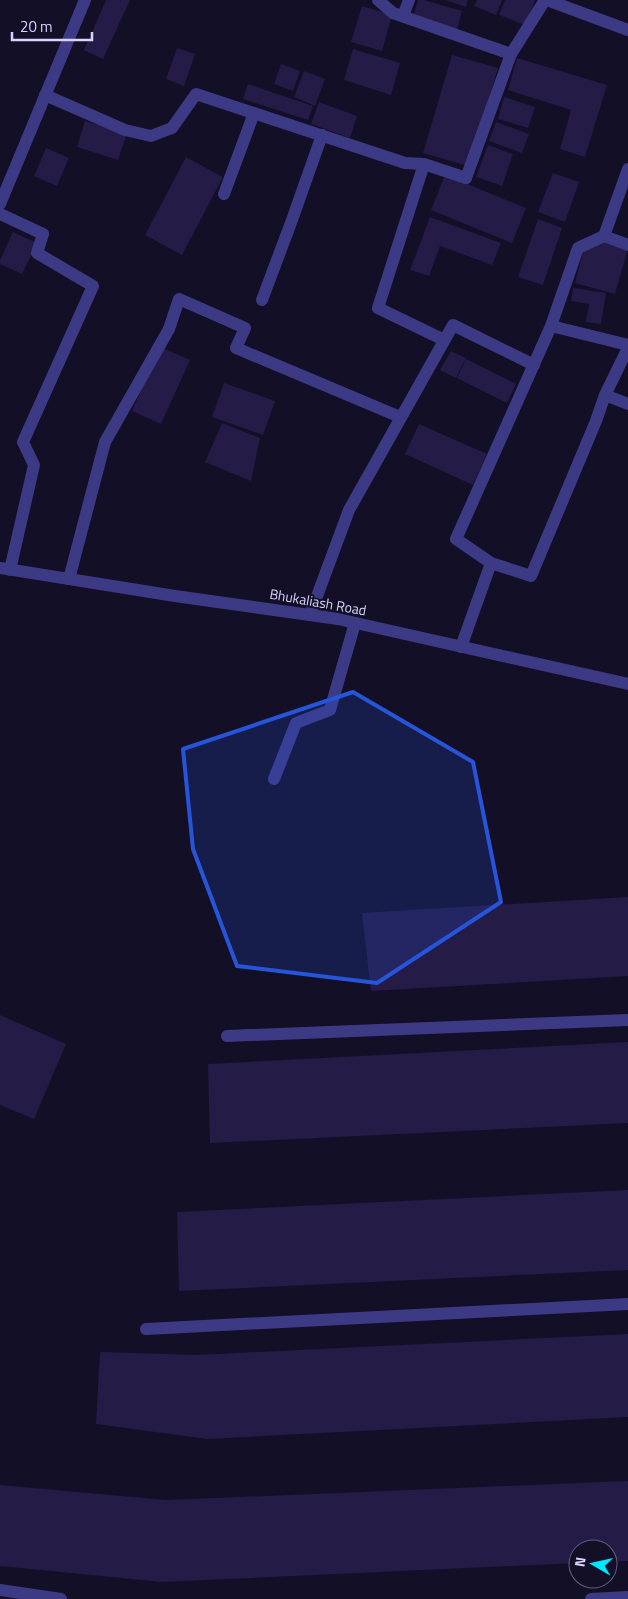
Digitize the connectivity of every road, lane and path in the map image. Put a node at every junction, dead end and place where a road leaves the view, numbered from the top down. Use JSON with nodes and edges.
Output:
{"nodes":[{"id":1,"x":85,"y":0,"type":"edge"},
{"id":2,"x":378,"y":0,"type":"edge"},
{"id":3,"x":408,"y":0,"type":"edge"},
{"id":4,"x":546,"y":0,"type":"edge"},
{"id":5,"x":403,"y":16,"type":"junction"},
{"id":6,"x":628,"y":30,"type":"edge"},
{"id":7,"x":511,"y":54,"type":"junction"},
{"id":8,"x":45,"y":94,"type":"junction"},
{"id":9,"x":254,"y":113,"type":"junction"},
{"id":10,"x":322,"y":135,"type":"junction"},
{"id":11,"x":424,"y":164,"type":"junction"},
{"id":12,"x":628,"y":169,"type":"edge"},
{"id":13,"x":224,"y":194,"type":"dead end"},
{"id":14,"x":0,"y":204,"type":"edge"},
{"id":15,"x":0,"y":214,"type":"edge"},
{"id":16,"x":604,"y":236,"type":"junction"},
{"id":17,"x":628,"y":245,"type":"edge"},
{"id":18,"x":262,"y":300,"type":"dead end"},
{"id":19,"x":551,"y":326,"type":"junction"},
{"id":20,"x":444,"y":340,"type":"junction"},
{"id":21,"x":628,"y":347,"type":"edge"},
{"id":22,"x":534,"y":365,"type":"junction"},
{"id":23,"x":605,"y":395,"type":"junction"},
{"id":24,"x":628,"y":404,"type":"edge"},
{"id":25,"x":400,"y":418,"type":"junction"},
{"id":26,"x":491,"y":563,"type":"junction"},
{"id":27,"x":5,"y":569,"type":"edge"},
{"id":28,"x":69,"y":579,"type":"junction"},
{"id":29,"x":310,"y":615,"type":"junction"},
{"id":30,"x":355,"y":623,"type":"junction"},
{"id":31,"x":461,"y":647,"type":"junction"},
{"id":32,"x":628,"y":684,"type":"edge"},
{"id":33,"x":274,"y":779,"type":"dead end"},
{"id":34,"x":628,"y":1020,"type":"edge"},
{"id":35,"x":227,"y":1036,"type":"dead end"},
{"id":36,"x":628,"y":1304,"type":"edge"},
{"id":37,"x":146,"y":1329,"type":"dead end"},
{"id":38,"x":0,"y":1590,"type":"edge"},
{"id":39,"x":628,"y":1598,"type":"edge"},
{"id":40,"x":61,"y":1599,"type":"edge"},
{"id":41,"x":591,"y":1599,"type":"edge"}],
"edges":[{"from":1,"to":8,"type":"street"},
{"from":2,"to":5,"type":"street"},
{"from":3,"to":5,"type":"street"},
{"from":4,"to":6,"type":"street"},
{"from":4,"to":7,"type":"street"},
{"from":5,"to":7,"type":"street"},
{"from":7,"to":11,"type":"street"},
{"from":8,"to":9,"type":"street"},
{"from":8,"to":14,"type":"street"},
{"from":9,"to":10,"type":"street"},
{"from":9,"to":13,"type":"street"},
{"from":10,"to":11,"type":"street"},
{"from":10,"to":18,"type":"street"},
{"from":11,"to":20,"type":"street"},
{"from":12,"to":16,"type":"street"},
{"from":15,"to":27,"type":"street"},
{"from":16,"to":17,"type":"street"},
{"from":16,"to":19,"type":"street"},
{"from":19,"to":21,"type":"street"},
{"from":19,"to":22,"type":"street"},
{"from":20,"to":22,"type":"street"},
{"from":20,"to":25,"type":"street"},
{"from":21,"to":23,"type":"street"},
{"from":22,"to":26,"type":"street"},
{"from":23,"to":24,"type":"street"},
{"from":23,"to":26,"type":"street"},
{"from":25,"to":28,"type":"street"},
{"from":25,"to":29,"type":"street"},
{"from":26,"to":31,"type":"street"},
{"from":27,"to":28,"type":"street","name":"Bhukaliash Road"},
{"from":28,"to":29,"type":"street","name":"Bhukaliash Road"},
{"from":29,"to":30,"type":"street","name":"Bhukaliash Road"},
{"from":30,"to":31,"type":"street","name":"Bhukaliash Road"},
{"from":30,"to":33,"type":"street"},
{"from":31,"to":32,"type":"street","name":"Bhukaliash Road"},
{"from":34,"to":35,"type":"street"},
{"from":36,"to":37,"type":"street"},
{"from":38,"to":40,"type":"street"},
{"from":39,"to":41,"type":"street"}]}
